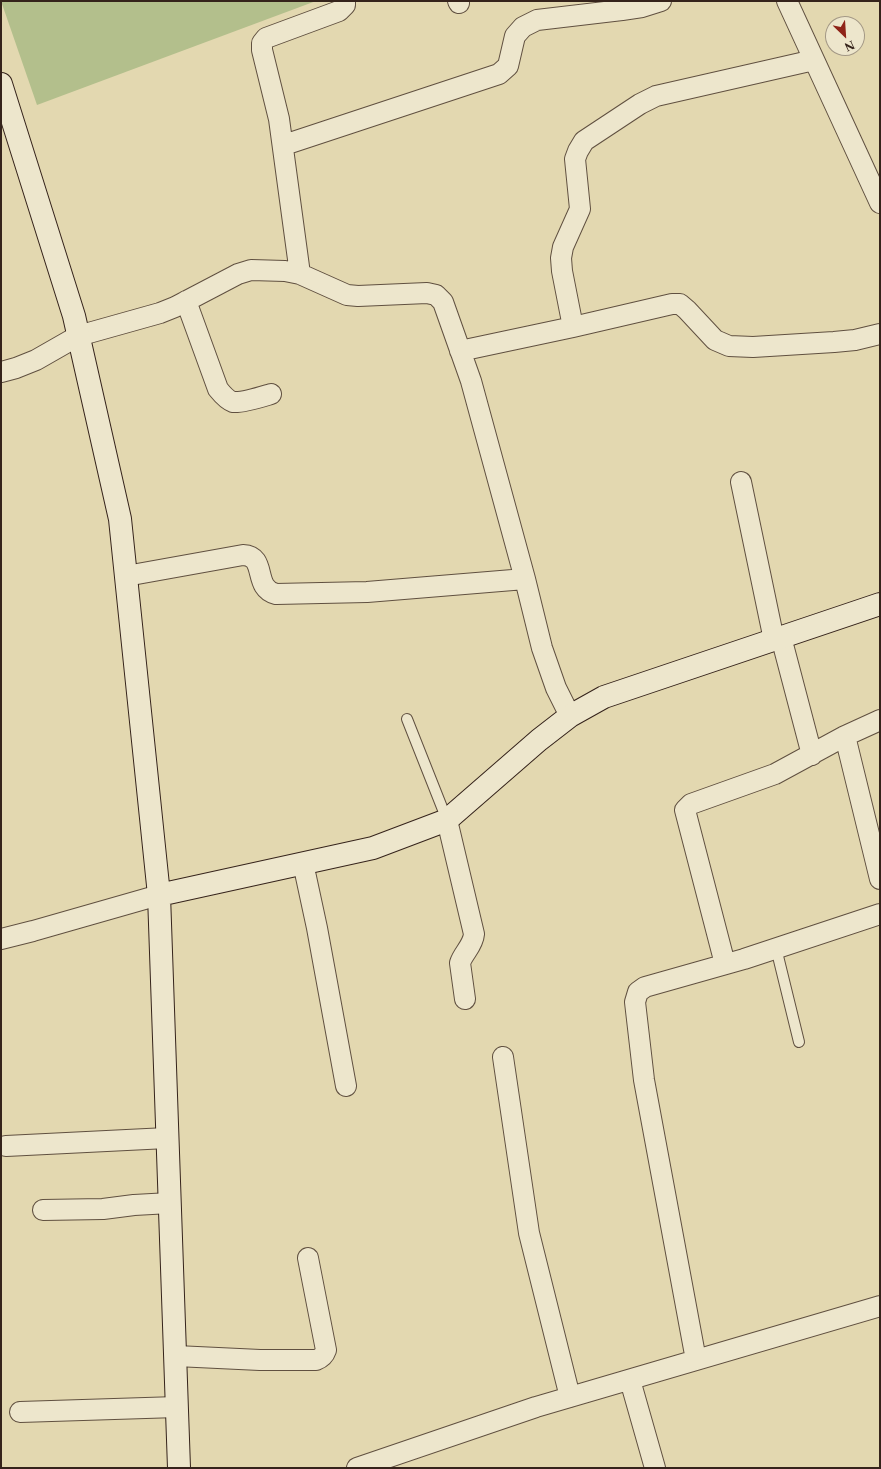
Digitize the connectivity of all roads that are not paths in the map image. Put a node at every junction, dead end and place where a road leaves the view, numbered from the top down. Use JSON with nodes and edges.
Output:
{"nodes":[{"id":1,"x":345,"y":1,"type":"edge"},
{"id":2,"x":661,"y":1,"type":"edge"},
{"id":3,"x":787,"y":1,"type":"edge"},
{"id":4,"x":814,"y":60,"type":"junction"},
{"id":5,"x":1,"y":84,"type":"edge"},
{"id":6,"x":284,"y":145,"type":"junction"},
{"id":7,"x":880,"y":203,"type":"edge"},
{"id":8,"x":300,"y":274,"type":"junction"},
{"id":9,"x":186,"y":301,"type":"junction"},
{"id":10,"x":573,"y":327,"type":"junction"},
{"id":11,"x":880,"y":334,"type":"edge"},
{"id":12,"x":78,"y":336,"type":"junction"},
{"id":13,"x":460,"y":351,"type":"junction"},
{"id":14,"x":1,"y":372,"type":"edge"},
{"id":15,"x":271,"y":394,"type":"dead end"},
{"id":16,"x":741,"y":482,"type":"dead end"},
{"id":17,"x":126,"y":576,"type":"junction"},
{"id":18,"x":525,"y":579,"type":"junction"},
{"id":19,"x":880,"y":604,"type":"edge"},
{"id":20,"x":777,"y":638,"type":"junction"},
{"id":21,"x":570,"y":716,"type":"junction"},
{"id":22,"x":407,"y":719,"type":"dead end"},
{"id":23,"x":880,"y":720,"type":"edge"},
{"id":24,"x":845,"y":736,"type":"junction"},
{"id":25,"x":812,"y":755,"type":"junction"},
{"id":26,"x":447,"y":820,"type":"junction"},
{"id":27,"x":303,"y":863,"type":"junction"},
{"id":28,"x":880,"y":879,"type":"edge"},
{"id":29,"x":159,"y":895,"type":"junction"},
{"id":30,"x":880,"y":914,"type":"edge"},
{"id":31,"x":1,"y":939,"type":"edge"},
{"id":32,"x":776,"y":948,"type":"junction"},
{"id":33,"x":725,"y":964,"type":"junction"},
{"id":34,"x":465,"y":999,"type":"dead end"},
{"id":35,"x":799,"y":1042,"type":"dead end"},
{"id":36,"x":503,"y":1057,"type":"dead end"},
{"id":37,"x":346,"y":1086,"type":"dead end"},
{"id":38,"x":168,"y":1138,"type":"junction"},
{"id":39,"x":6,"y":1146,"type":"dead end"},
{"id":40,"x":170,"y":1203,"type":"junction"},
{"id":41,"x":43,"y":1210,"type":"dead end"},
{"id":42,"x":308,"y":1258,"type":"dead end"},
{"id":43,"x":880,"y":1306,"type":"edge"},
{"id":44,"x":176,"y":1356,"type":"junction"},
{"id":45,"x":696,"y":1360,"type":"junction"},
{"id":46,"x":630,"y":1380,"type":"junction"},
{"id":47,"x":570,"y":1397,"type":"junction"},
{"id":48,"x":177,"y":1407,"type":"junction"},
{"id":49,"x":20,"y":1412,"type":"dead end"},
{"id":50,"x":179,"y":1468,"type":"edge"},
{"id":51,"x":357,"y":1468,"type":"edge"},
{"id":52,"x":655,"y":1468,"type":"edge"}],
"edges":[{"from":1,"to":6,"type":"street"},
{"from":2,"to":6,"type":"street"},
{"from":3,"to":4,"type":"street"},
{"from":4,"to":7,"type":"street"},
{"from":4,"to":10,"type":"street"},
{"from":5,"to":12,"type":"main road"},
{"from":6,"to":8,"type":"street"},
{"from":8,"to":9,"type":"street"},
{"from":8,"to":13,"type":"street"},
{"from":9,"to":12,"type":"street"},
{"from":9,"to":15,"type":"street"},
{"from":10,"to":11,"type":"street"},
{"from":10,"to":13,"type":"street"},
{"from":12,"to":14,"type":"street"},
{"from":12,"to":17,"type":"main road"},
{"from":13,"to":18,"type":"street"},
{"from":16,"to":20,"type":"street"},
{"from":17,"to":18,"type":"street"},
{"from":17,"to":29,"type":"main road"},
{"from":18,"to":21,"type":"street"},
{"from":19,"to":20,"type":"main road"},
{"from":20,"to":21,"type":"main road"},
{"from":20,"to":25,"type":"street"},
{"from":21,"to":26,"type":"main road"},
{"from":22,"to":26,"type":"lane"},
{"from":23,"to":24,"type":"street"},
{"from":24,"to":25,"type":"street"},
{"from":24,"to":28,"type":"street"},
{"from":25,"to":33,"type":"street"},
{"from":26,"to":27,"type":"main road"},
{"from":26,"to":34,"type":"street"},
{"from":27,"to":29,"type":"main road"},
{"from":27,"to":37,"type":"street"},
{"from":29,"to":31,"type":"street"},
{"from":29,"to":38,"type":"main road"},
{"from":30,"to":32,"type":"street"},
{"from":32,"to":33,"type":"street"},
{"from":32,"to":35,"type":"lane"},
{"from":33,"to":45,"type":"street"},
{"from":36,"to":47,"type":"street"},
{"from":38,"to":39,"type":"street"},
{"from":38,"to":40,"type":"main road"},
{"from":40,"to":41,"type":"street"},
{"from":40,"to":44,"type":"main road"},
{"from":42,"to":44,"type":"street"},
{"from":43,"to":45,"type":"street"},
{"from":44,"to":48,"type":"main road"},
{"from":45,"to":46,"type":"street"},
{"from":46,"to":47,"type":"street"},
{"from":46,"to":52,"type":"street"},
{"from":47,"to":51,"type":"street"},
{"from":48,"to":49,"type":"street"},
{"from":48,"to":50,"type":"main road"}]}
